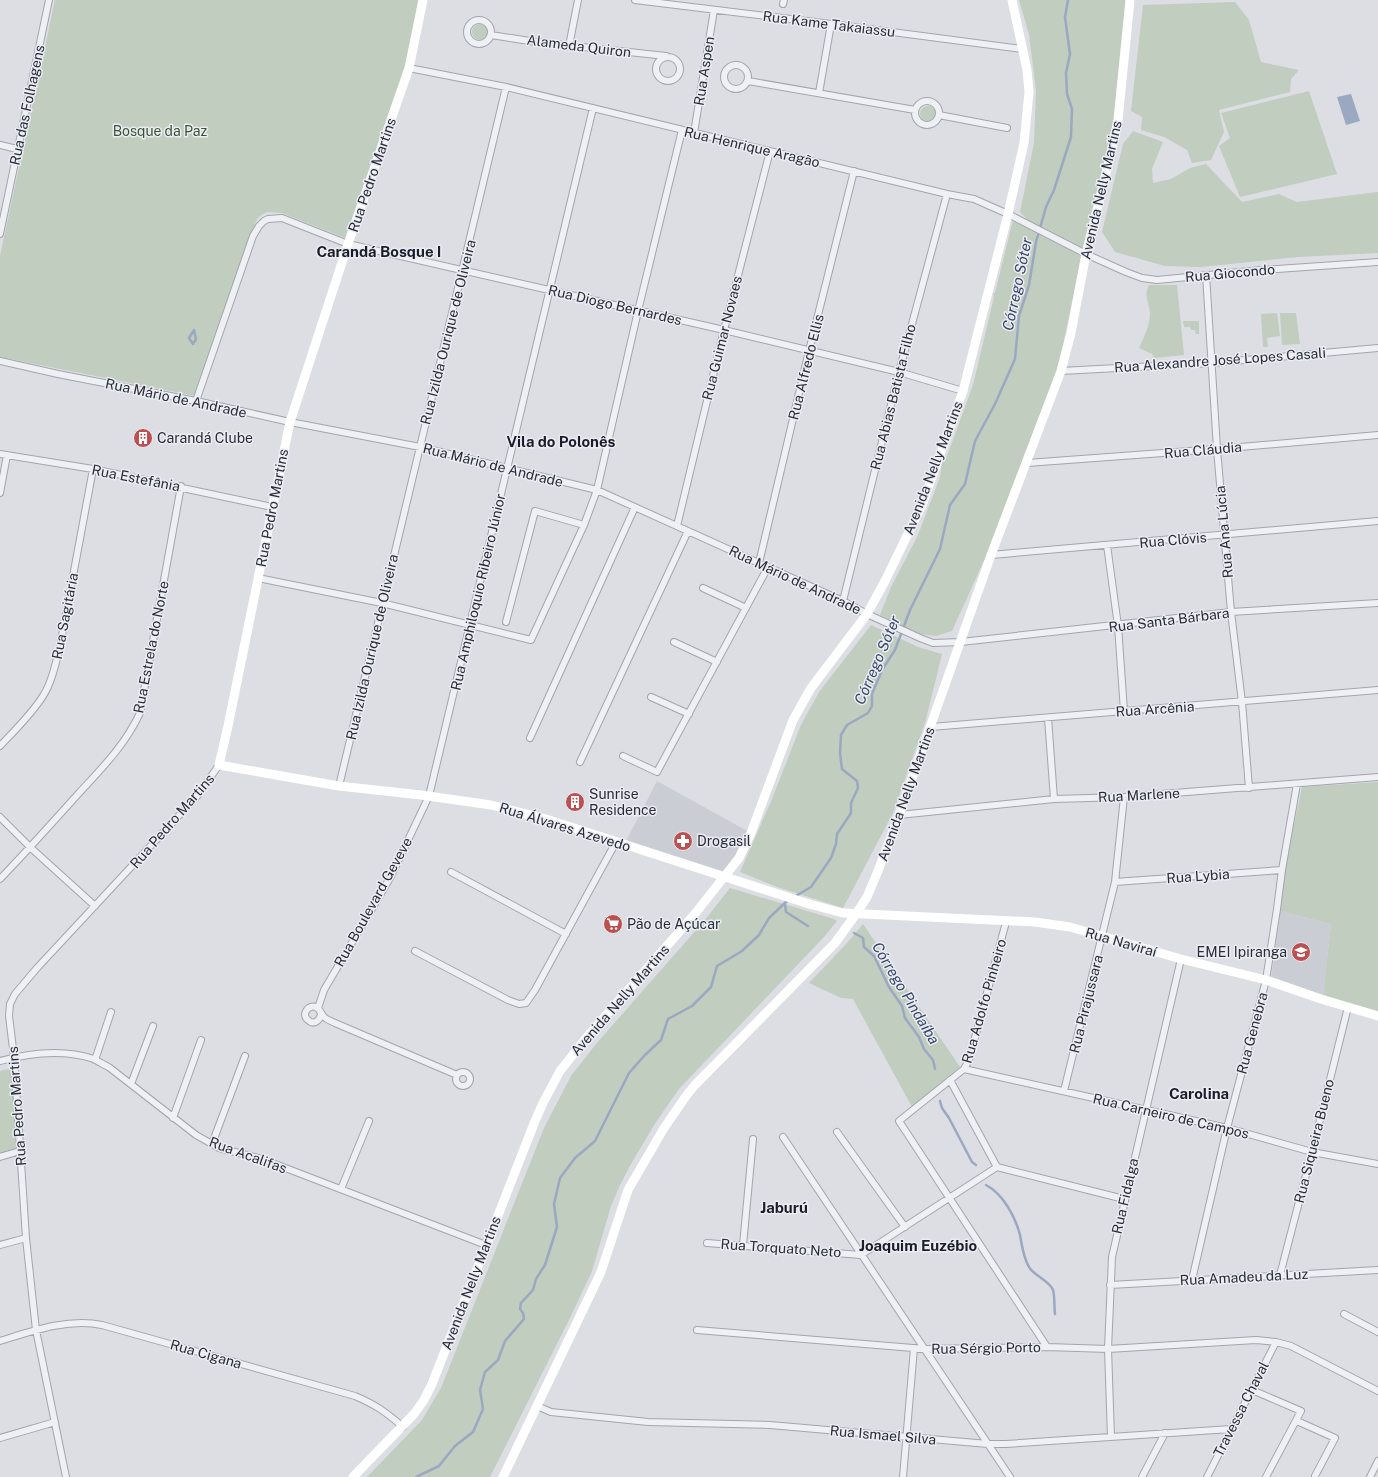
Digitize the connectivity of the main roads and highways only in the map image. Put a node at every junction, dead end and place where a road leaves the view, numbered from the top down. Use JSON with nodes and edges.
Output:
{"nodes":[{"id":1,"x":423,"y":0,"type":"edge"},
{"id":2,"x":1012,"y":0,"type":"edge"},
{"id":3,"x":1130,"y":0,"type":"edge"},
{"id":4,"x":219,"y":765,"type":"joint"},
{"id":5,"x":725,"y":878,"type":"junction"},
{"id":6,"x":856,"y":914,"type":"junction"},
{"id":7,"x":1378,"y":1016,"type":"edge"},
{"id":8,"x":353,"y":1477,"type":"edge"},
{"id":9,"x":503,"y":1477,"type":"edge"}],
"edges":[{"from":1,"to":4,"type":"main road","name":"Rua Pedro Martins"},
{"from":2,"to":5,"type":"main road","name":"Avenida Nelly Martins"},
{"from":3,"to":6,"type":"main road","name":"Avenida Nelly Martins"},
{"from":4,"to":5,"type":"main road","name":"Rua Álvares Azevedo"},
{"from":5,"to":6,"type":"main road","name":"Rua Álvares Azevedo"},
{"from":5,"to":8,"type":"main road","name":"Avenida Nelly Martins"},
{"from":6,"to":7,"type":"main road","name":"Rua Naviraí"},
{"from":6,"to":9,"type":"main road","name":"Avenida Nelly Martins"}]}
